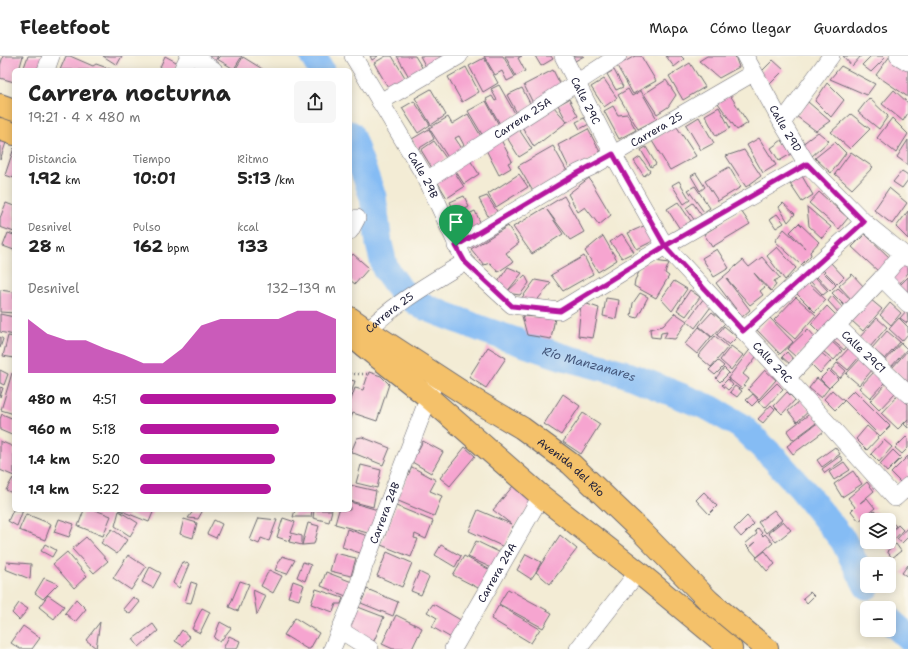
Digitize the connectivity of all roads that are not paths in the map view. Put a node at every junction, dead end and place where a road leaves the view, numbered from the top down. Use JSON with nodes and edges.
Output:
{"nodes":[{"id":1,"x":51,"y":56,"type":"edge"},
{"id":2,"x":189,"y":56,"type":"edge"},
{"id":3,"x":193,"y":56,"type":"edge"},
{"id":4,"x":353,"y":56,"type":"edge"},
{"id":5,"x":458,"y":56,"type":"edge"},
{"id":6,"x":563,"y":56,"type":"edge"},
{"id":7,"x":618,"y":56,"type":"edge"},
{"id":8,"x":745,"y":56,"type":"edge"},
{"id":9,"x":831,"y":56,"type":"edge"},
{"id":10,"x":898,"y":56,"type":"edge"},
{"id":11,"x":908,"y":62,"type":"edge"},
{"id":12,"x":47,"y":68,"type":"edge"},
{"id":13,"x":183,"y":68,"type":"edge"},
{"id":14,"x":211,"y":68,"type":"edge"},
{"id":15,"x":753,"y":73,"type":"junction"},
{"id":16,"x":576,"y":83,"type":"junction"},
{"id":17,"x":380,"y":102,"type":"junction"},
{"id":18,"x":0,"y":105,"type":"edge"},
{"id":19,"x":12,"y":109,"type":"edge"},
{"id":20,"x":782,"y":123,"type":"junction"},
{"id":21,"x":0,"y":129,"type":"edge"},
{"id":22,"x":12,"y":133,"type":"edge"},
{"id":23,"x":613,"y":154,"type":"junction"},
{"id":24,"x":807,"y":164,"type":"junction"},
{"id":25,"x":427,"y":180,"type":"junction"},
{"id":26,"x":864,"y":222,"type":"junction"},
{"id":27,"x":456,"y":246,"type":"junction"},
{"id":28,"x":665,"y":246,"type":"junction"},
{"id":29,"x":905,"y":256,"type":"edge"},
{"id":30,"x":465,"y":262,"type":"junction"},
{"id":31,"x":882,"y":278,"type":"junction"},
{"id":32,"x":908,"y":304,"type":"edge"},
{"id":33,"x":352,"y":322,"type":"edge"},
{"id":34,"x":837,"y":326,"type":"junction"},
{"id":35,"x":743,"y":331,"type":"junction"},
{"id":36,"x":358,"y":335,"type":"edge"},
{"id":37,"x":438,"y":376,"type":"junction"},
{"id":38,"x":786,"y":378,"type":"junction"},
{"id":39,"x":908,"y":394,"type":"edge"},
{"id":40,"x":428,"y":397,"type":"junction"},
{"id":41,"x":908,"y":486,"type":"edge"},
{"id":42,"x":541,"y":496,"type":"junction"},
{"id":43,"x":638,"y":572,"type":"junction"},
{"id":44,"x":340,"y":630,"type":"junction"},
{"id":45,"x":332,"y":649,"type":"edge"},
{"id":46,"x":370,"y":649,"type":"edge"},
{"id":47,"x":453,"y":649,"type":"edge"},
{"id":48,"x":578,"y":649,"type":"edge"},
{"id":49,"x":731,"y":649,"type":"edge"},
{"id":50,"x":767,"y":649,"type":"edge"}],
"edges":[{"from":1,"to":12,"type":"street"},
{"from":2,"to":13,"type":"street"},
{"from":3,"to":14,"type":"street"},
{"from":4,"to":17,"type":"street","name":"Calle 29B"},
{"from":5,"to":17,"type":"street"},
{"from":6,"to":16,"type":"street","name":"Calle 29C"},
{"from":7,"to":16,"type":"street","name":"Carrera 25A"},
{"from":8,"to":15,"type":"street","name":"Calle 29D"},
{"from":9,"to":20,"type":"street"},
{"from":10,"to":11,"type":"street"},
{"from":15,"to":20,"type":"street","name":"Calle 29D"},
{"from":15,"to":23,"type":"street","name":"Carrera 25"},
{"from":16,"to":23,"type":"street","name":"Calle 29C"},
{"from":16,"to":25,"type":"street","name":"Carrera 25A"},
{"from":17,"to":25,"type":"street","name":"Calle 29B"},
{"from":18,"to":19,"type":"main road"},
{"from":20,"to":24,"type":"street","name":"Calle 29D"},
{"from":21,"to":22,"type":"main road"},
{"from":23,"to":27,"type":"street","name":"Carrera 25"},
{"from":23,"to":28,"type":"street","name":"Calle 29C"},
{"from":24,"to":26,"type":"street","name":"Calle 29D"},
{"from":24,"to":28,"type":"street"},
{"from":25,"to":27,"type":"street","name":"Calle 29B"},
{"from":26,"to":29,"type":"street","name":"Calle 29D"},
{"from":26,"to":35,"type":"street"},
{"from":27,"to":30,"type":"street","name":"Calle 29B"},
{"from":28,"to":30,"type":"street","name":"Calle 29B"},
{"from":28,"to":35,"type":"street","name":"Calle 29C"},
{"from":29,"to":31,"type":"street","name":"Calle 29C1"},
{"from":30,"to":36,"type":"street","name":"Carrera 25"},
{"from":31,"to":32,"type":"street"},
{"from":31,"to":34,"type":"street","name":"Calle 29C1"},
{"from":33,"to":36,"type":"main road","name":"Avenida del Río"},
{"from":34,"to":38,"type":"street","name":"Calle 29C1"},
{"from":34,"to":39,"type":"street","name":"Calle 29C1"},
{"from":35,"to":38,"type":"street","name":"Calle 29C"},
{"from":36,"to":37,"type":"main road","name":"Avenida del Río"},
{"from":36,"to":40,"type":"main road","name":"Avenida del Río"},
{"from":37,"to":40,"type":"street","name":"Carrera 24B"},
{"from":37,"to":50,"type":"main road","name":"Avenida del Río"},
{"from":38,"to":41,"type":"street","name":"Calle 29C"},
{"from":40,"to":42,"type":"main road","name":"Avenida del Río"},
{"from":40,"to":44,"type":"street","name":"Carrera 24B"},
{"from":42,"to":43,"type":"main road","name":"Avenida del Río"},
{"from":42,"to":47,"type":"street","name":"Carrera 24A"},
{"from":43,"to":48,"type":"street"},
{"from":43,"to":49,"type":"main road","name":"Avenida del Río"},
{"from":44,"to":45,"type":"street","name":"Carrera 24B"},
{"from":44,"to":46,"type":"street"}]}
